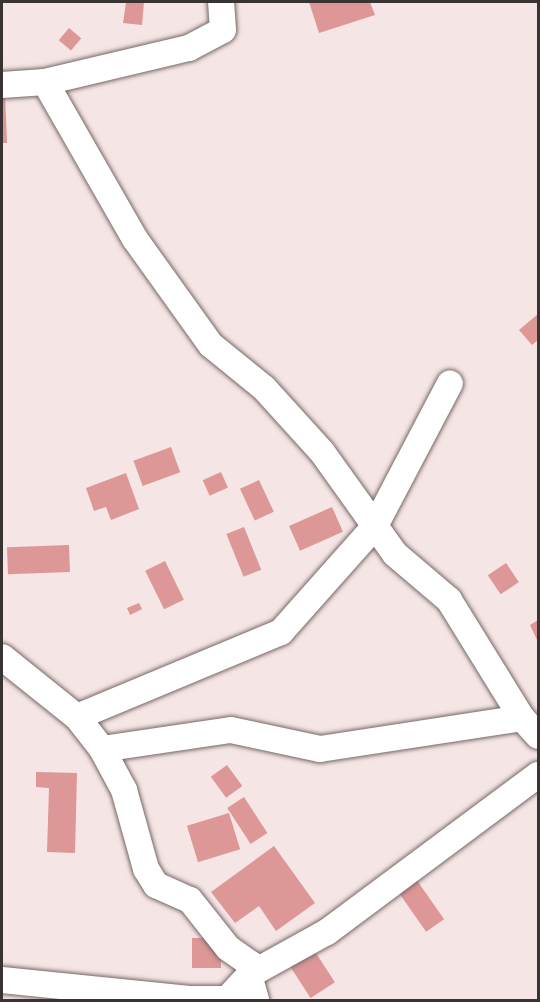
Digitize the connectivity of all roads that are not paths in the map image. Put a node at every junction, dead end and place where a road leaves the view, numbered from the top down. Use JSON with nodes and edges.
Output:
{"nodes":[{"id":1,"x":221,"y":2,"type":"edge"},
{"id":2,"x":45,"y":82,"type":"junction"},
{"id":3,"x":2,"y":86,"type":"edge"},
{"id":4,"x":450,"y":383,"type":"dead end"},
{"id":5,"x":375,"y":526,"type":"junction"},
{"id":6,"x":2,"y":657,"type":"edge"},
{"id":7,"x":76,"y":717,"type":"junction"},
{"id":8,"x":530,"y":727,"type":"edge"},
{"id":9,"x":102,"y":749,"type":"junction"},
{"id":10,"x":538,"y":775,"type":"edge"},
{"id":11,"x":249,"y":975,"type":"junction"},
{"id":12,"x":2,"y":980,"type":"edge"},
{"id":13,"x":256,"y":1000,"type":"edge"}],
"edges":[{"from":1,"to":2,"type":"street"},
{"from":2,"to":3,"type":"street"},
{"from":2,"to":5,"type":"street"},
{"from":4,"to":5,"type":"street"},
{"from":5,"to":7,"type":"street"},
{"from":5,"to":8,"type":"street"},
{"from":6,"to":7,"type":"street"},
{"from":7,"to":9,"type":"street"},
{"from":8,"to":9,"type":"street"},
{"from":9,"to":11,"type":"street"},
{"from":10,"to":11,"type":"street"},
{"from":11,"to":12,"type":"street"},
{"from":11,"to":13,"type":"street"}]}
